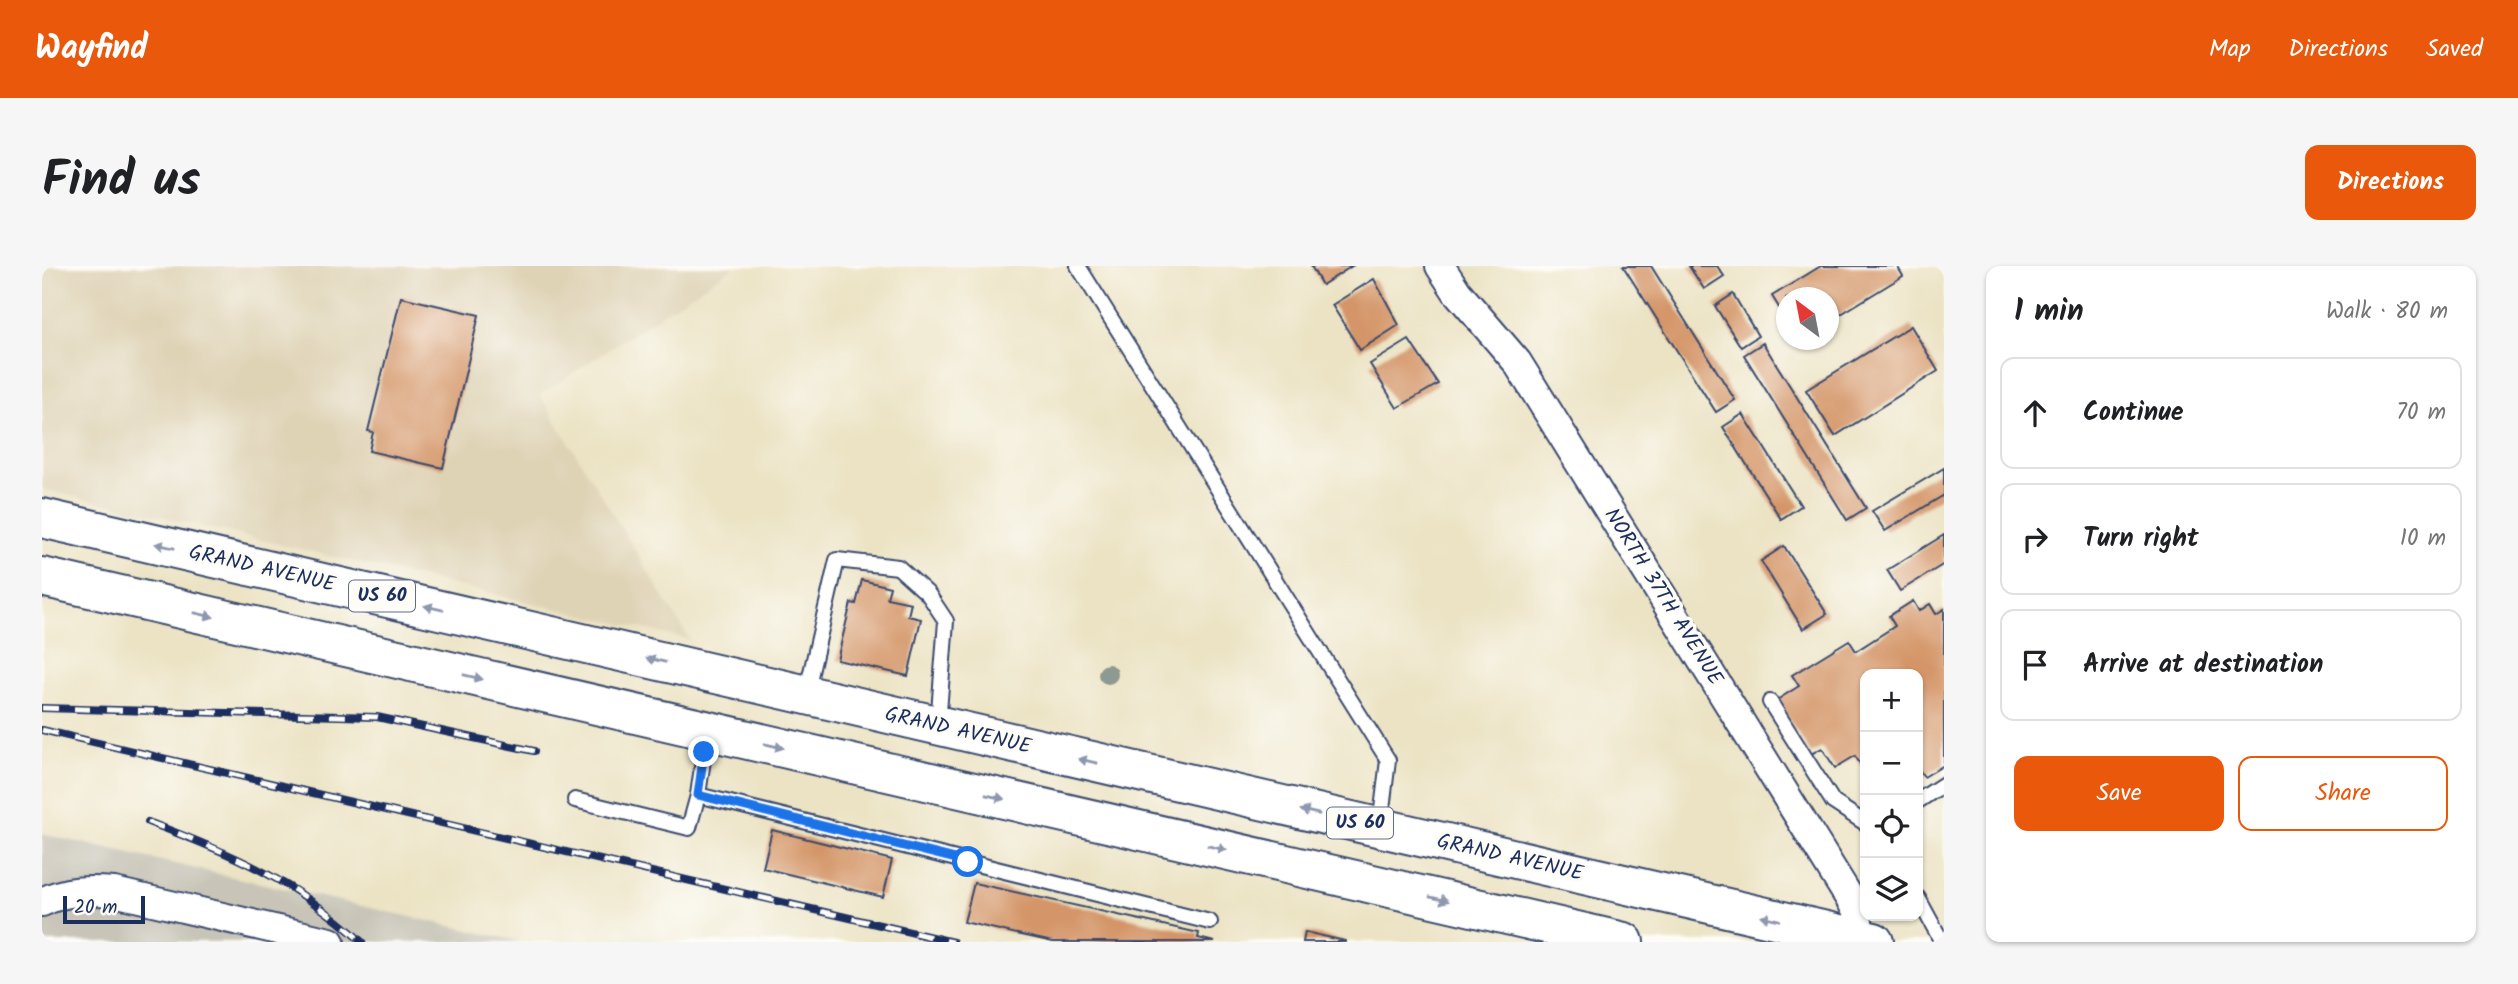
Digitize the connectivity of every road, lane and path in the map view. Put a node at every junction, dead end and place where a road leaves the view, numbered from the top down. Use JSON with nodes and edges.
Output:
{"nodes":[{"id":1,"x":1078,"y":266,"type":"edge"},
{"id":2,"x":1440,"y":266,"type":"edge"},
{"id":3,"x":42,"y":518,"type":"edge"},
{"id":4,"x":42,"y":577,"type":"edge"},
{"id":5,"x":722,"y":675,"type":"junction"},
{"id":6,"x":805,"y":695,"type":"junction"},
{"id":7,"x":1770,"y":702,"type":"dead end"},
{"id":8,"x":938,"y":726,"type":"junction"},
{"id":9,"x":707,"y":731,"type":"junction"},
{"id":10,"x":1944,"y":784,"type":"edge"},
{"id":11,"x":698,"y":795,"type":"junction"},
{"id":12,"x":1923,"y":798,"type":"edge"},
{"id":13,"x":575,"y":800,"type":"dead end"},
{"id":14,"x":1860,"y":820,"type":"edge"},
{"id":15,"x":1379,"y":828,"type":"junction"},
{"id":16,"x":42,"y":902,"type":"edge"},
{"id":17,"x":1923,"y":907,"type":"edge"},
{"id":18,"x":1210,"y":922,"type":"dead end"},
{"id":19,"x":1865,"y":941,"type":"edge"},
{"id":20,"x":330,"y":942,"type":"edge"},
{"id":21,"x":1624,"y":942,"type":"edge"},
{"id":22,"x":1942,"y":942,"type":"edge"}],
"edges":[{"from":1,"to":15,"type":"lane"},
{"from":2,"to":19,"type":"street","name":"NORTH 37TH AVENUE"},
{"from":5,"to":3,"type":"highway","name":"GRAND AVENUE","number":"US 60","one_way":true},
{"from":4,"to":9,"type":"highway","one_way":true},
{"from":5,"to":6,"type":"highway","name":"GRAND AVENUE","number":"US 60"},
{"from":5,"to":9,"type":"highway"},
{"from":6,"to":8,"type":"highway","name":"GRAND AVENUE","number":"US 60"},
{"from":6,"to":8,"type":"lane"},
{"from":7,"to":14,"type":"lane"},
{"from":15,"to":8,"type":"highway","name":"GRAND AVENUE","number":"US 60","one_way":true},
{"from":9,"to":11,"type":"lane"},
{"from":9,"to":21,"type":"highway","one_way":true},
{"from":10,"to":12,"type":"lane"},
{"from":11,"to":13,"type":"lane"},
{"from":11,"to":18,"type":"lane"},
{"from":19,"to":15,"type":"highway","name":"GRAND AVENUE","number":"US 60","one_way":true},
{"from":16,"to":20,"type":"street"},
{"from":17,"to":22,"type":"lane"}]}
